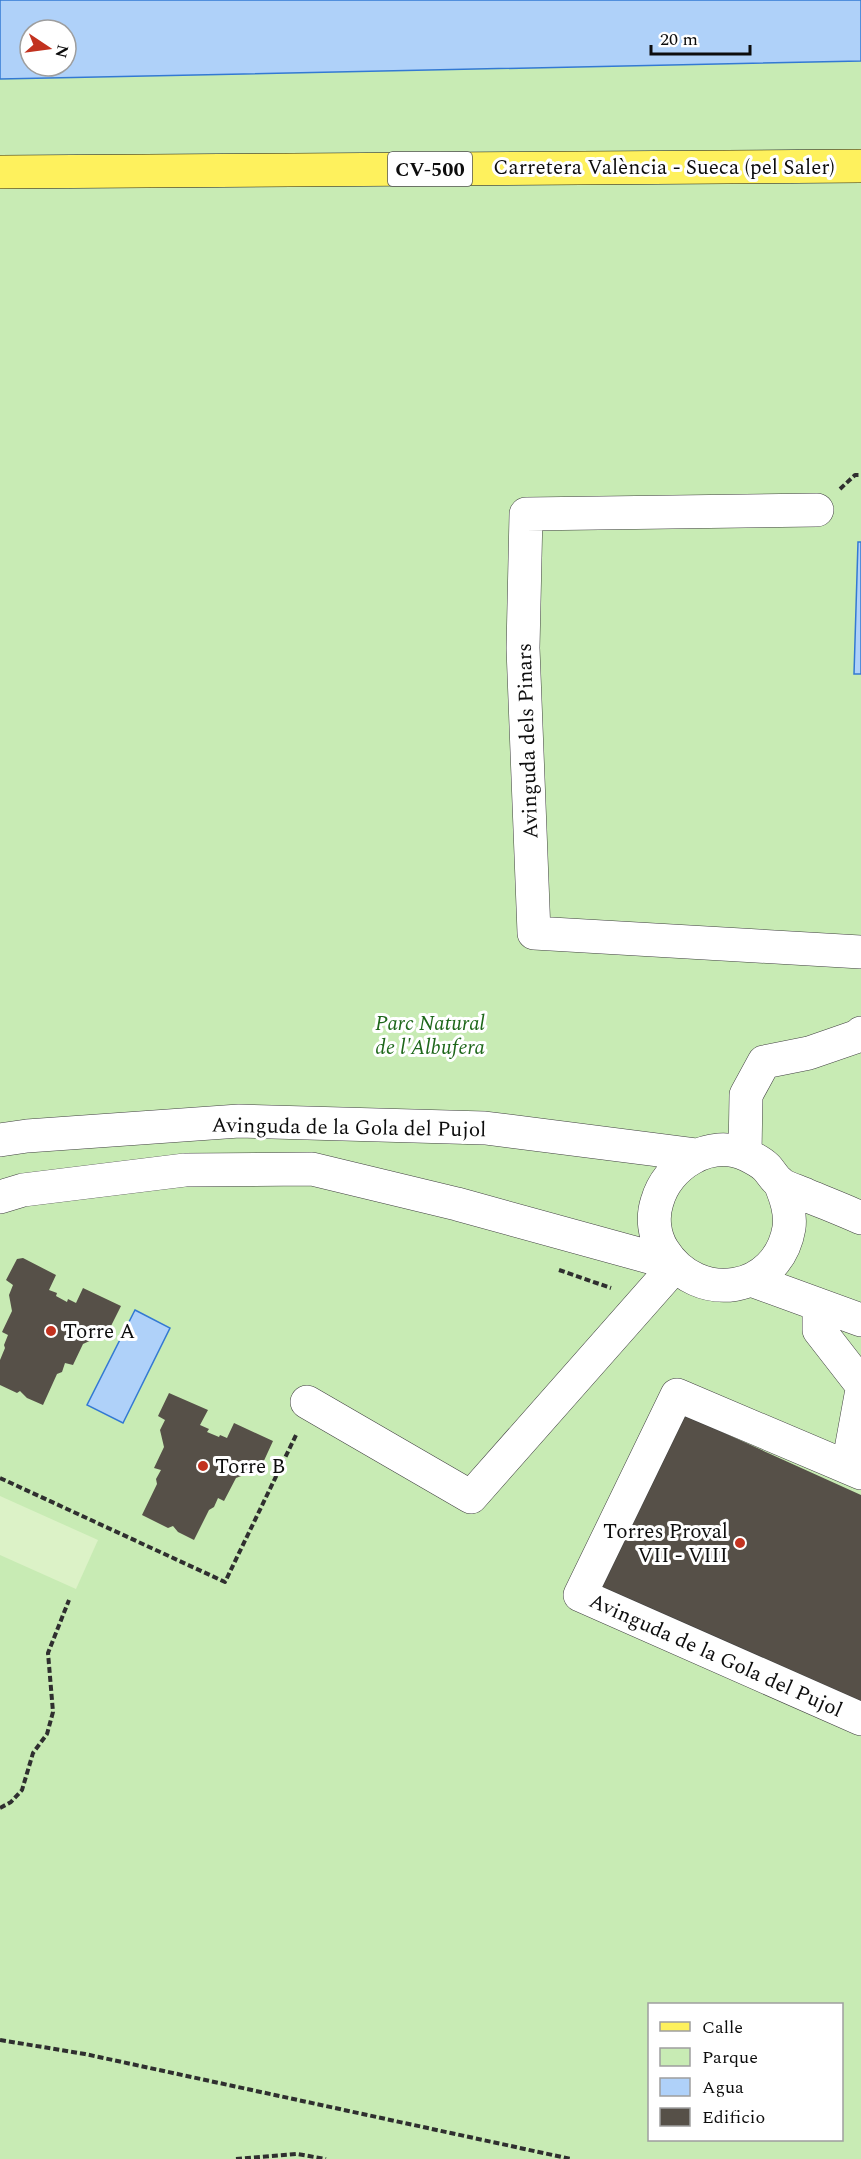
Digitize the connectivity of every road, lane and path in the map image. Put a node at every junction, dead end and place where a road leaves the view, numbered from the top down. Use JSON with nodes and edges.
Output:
{"nodes":[{"id":1,"x":861,"y":166,"type":"edge"},
{"id":2,"x":0,"y":172,"type":"edge"},
{"id":3,"x":817,"y":510,"type":"dead end"},
{"id":4,"x":861,"y":952,"type":"edge"},
{"id":5,"x":861,"y":1033,"type":"edge"},
{"id":6,"x":0,"y":1140,"type":"edge"},
{"id":7,"x":745,"y":1154,"type":"junction"},
{"id":8,"x":697,"y":1155,"type":"junction"},
{"id":9,"x":780,"y":1184,"type":"junction"},
{"id":10,"x":0,"y":1197,"type":"edge"},
{"id":11,"x":861,"y":1218,"type":"edge"},
{"id":12,"x":673,"y":1265,"type":"junction"},
{"id":13,"x":558,"y":1269,"type":"dead end"},
{"id":14,"x":752,"y":1280,"type":"junction"},
{"id":15,"x":645,"y":1298,"type":"junction"},
{"id":16,"x":819,"y":1305,"type":"junction"},
{"id":17,"x":861,"y":1320,"type":"edge"},
{"id":18,"x":861,"y":1384,"type":"edge"},
{"id":19,"x":861,"y":1395,"type":"edge"},
{"id":20,"x":303,"y":1415,"type":"joint"},
{"id":21,"x":854,"y":1469,"type":"edge"},
{"id":22,"x":0,"y":1478,"type":"edge"},
{"id":23,"x":69,"y":1600,"type":"dead end"},
{"id":24,"x":861,"y":1719,"type":"edge"},
{"id":25,"x":0,"y":1808,"type":"edge"},
{"id":26,"x":0,"y":2040,"type":"edge"},
{"id":27,"x":236,"y":2159,"type":"edge"},
{"id":28,"x":326,"y":2159,"type":"edge"},
{"id":29,"x":571,"y":2159,"type":"edge"}],
"edges":[{"from":1,"to":2,"type":"main road","name":"Carretera València - Sueca (pel Saler)","number":"CV-500"},
{"from":3,"to":4,"type":"street","name":"Avinguda dels Pinars"},
{"from":5,"to":7,"type":"street"},
{"from":6,"to":8,"type":"street","name":"Avinguda de la Gola del Pujol"},
{"from":7,"to":8,"type":"street"},
{"from":7,"to":9,"type":"street"},
{"from":8,"to":12,"type":"street"},
{"from":9,"to":11,"type":"street"},
{"from":9,"to":14,"type":"street"},
{"from":10,"to":12,"type":"street","name":"Avinguda de la Gola del Pujol"},
{"from":12,"to":14,"type":"street"},
{"from":12,"to":15,"type":"street"},
{"from":13,"to":15,"type":"path"},
{"from":14,"to":16,"type":"street"},
{"from":15,"to":20,"type":"street"},
{"from":16,"to":17,"type":"street"},
{"from":16,"to":18,"type":"street"},
{"from":19,"to":21,"type":"street","name":"Avinguda de la Gola del Pujol"},
{"from":20,"to":22,"type":"path"},
{"from":21,"to":24,"type":"street","name":"Avinguda de la Gola del Pujol"},
{"from":23,"to":25,"type":"path"},
{"from":26,"to":29,"type":"path"},
{"from":27,"to":28,"type":"path"}]}
